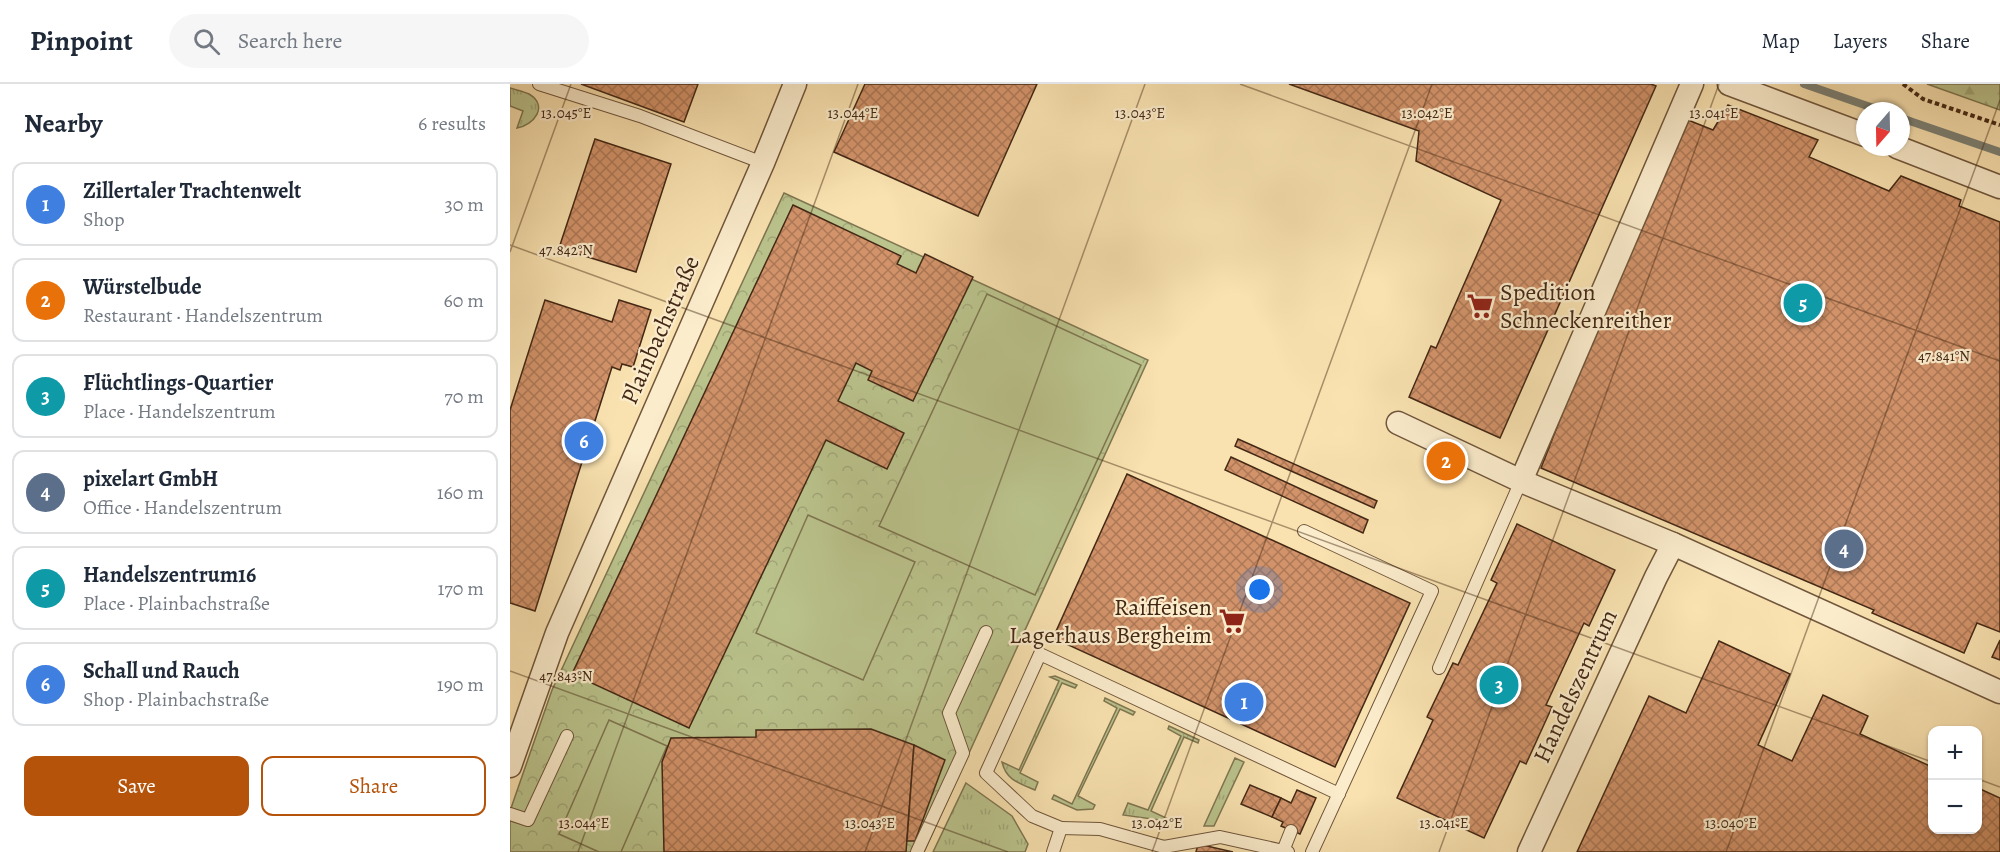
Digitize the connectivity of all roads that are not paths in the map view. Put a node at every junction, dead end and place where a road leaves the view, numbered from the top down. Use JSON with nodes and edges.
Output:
{"nodes":[{"id":1,"x":539,"y":84,"type":"edge"},
{"id":2,"x":795,"y":84,"type":"edge"},
{"id":3,"x":1692,"y":84,"type":"edge"},
{"id":4,"x":1729,"y":84,"type":"edge"},
{"id":5,"x":1856,"y":132,"type":"edge"},
{"id":6,"x":1910,"y":152,"type":"edge"},
{"id":7,"x":764,"y":163,"type":"junction"},
{"id":8,"x":2000,"y":188,"type":"edge"},
{"id":9,"x":1398,"y":423,"type":"dead end"},
{"id":10,"x":1521,"y":481,"type":"junction"},
{"id":11,"x":1304,"y":531,"type":"dead end"},
{"id":12,"x":1673,"y":544,"type":"junction"},
{"id":13,"x":986,"y":632,"type":"dead end"},
{"id":14,"x":1439,"y":668,"type":"dead end"},
{"id":15,"x":2000,"y":692,"type":"edge"},
{"id":16,"x":567,"y":736,"type":"dead end"},
{"id":17,"x":510,"y":766,"type":"edge"},
{"id":18,"x":1312,"y":781,"type":"junction"},
{"id":19,"x":1306,"y":794,"type":"dead end"},
{"id":20,"x":1339,"y":794,"type":"junction"},
{"id":21,"x":510,"y":814,"type":"edge"},
{"id":22,"x":1061,"y":828,"type":"junction"},
{"id":23,"x":1291,"y":831,"type":"dead end"},
{"id":24,"x":1164,"y":847,"type":"junction"},
{"id":25,"x":1286,"y":851,"type":"edge"},
{"id":26,"x":917,"y":852,"type":"edge"},
{"id":27,"x":1053,"y":852,"type":"edge"},
{"id":28,"x":1178,"y":852,"type":"edge"},
{"id":29,"x":1312,"y":852,"type":"edge"},
{"id":30,"x":1529,"y":852,"type":"edge"}],
"edges":[{"from":1,"to":7,"type":"lane"},
{"from":2,"to":7,"type":"street","name":"Plainbachstraße"},
{"from":3,"to":10,"type":"street"},
{"from":4,"to":5,"type":"street"},
{"from":6,"to":8,"type":"street"},
{"from":7,"to":17,"type":"street","name":"Plainbachstraße"},
{"from":9,"to":10,"type":"street"},
{"from":10,"to":12,"type":"street"},
{"from":10,"to":14,"type":"lane"},
{"from":11,"to":20,"type":"lane"},
{"from":12,"to":15,"type":"street"},
{"from":12,"to":30,"type":"street","name":"Handelszentrum"},
{"from":13,"to":26,"type":"lane"},
{"from":16,"to":21,"type":"lane"},
{"from":18,"to":19,"type":"lane"},
{"from":18,"to":20,"type":"lane"},
{"from":18,"to":22,"type":"lane"},
{"from":20,"to":29,"type":"lane"},
{"from":22,"to":24,"type":"lane"},
{"from":22,"to":27,"type":"lane"},
{"from":23,"to":25,"type":"lane"},
{"from":24,"to":25,"type":"lane"},
{"from":24,"to":28,"type":"lane"}]}
